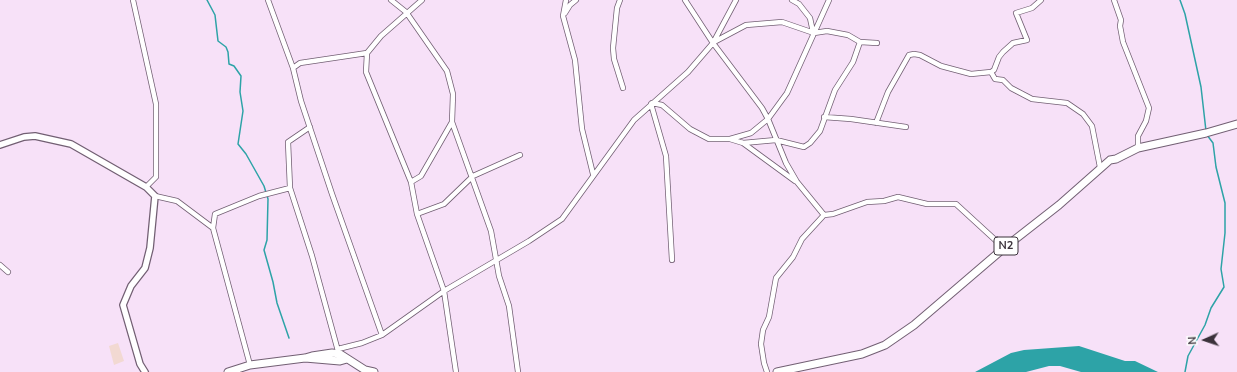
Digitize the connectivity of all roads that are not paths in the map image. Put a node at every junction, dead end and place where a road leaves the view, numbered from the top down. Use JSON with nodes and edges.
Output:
{"nodes":[{"id":1,"x":133,"y":0,"type":"edge"},
{"id":2,"x":268,"y":0,"type":"edge"},
{"id":3,"x":391,"y":0,"type":"edge"},
{"id":4,"x":422,"y":0,"type":"edge"},
{"id":5,"x":566,"y":0,"type":"edge"},
{"id":6,"x":576,"y":0,"type":"edge"},
{"id":7,"x":620,"y":0,"type":"edge"},
{"id":8,"x":685,"y":0,"type":"edge"},
{"id":9,"x":736,"y":0,"type":"edge"},
{"id":10,"x":792,"y":0,"type":"edge"},
{"id":11,"x":829,"y":0,"type":"edge"},
{"id":12,"x":1041,"y":0,"type":"edge"},
{"id":13,"x":1114,"y":0,"type":"edge"},
{"id":14,"x":406,"y":12,"type":"junction"},
{"id":15,"x":564,"y":16,"type":"junction"},
{"id":16,"x":814,"y":33,"type":"junction"},
{"id":17,"x":860,"y":42,"type":"junction"},
{"id":18,"x":713,"y":43,"type":"junction"},
{"id":19,"x":877,"y":43,"type":"dead end"},
{"id":20,"x":367,"y":53,"type":"junction"},
{"id":21,"x":292,"y":68,"type":"junction"},
{"id":22,"x":990,"y":72,"type":"junction"},
{"id":23,"x":623,"y":88,"type":"dead end"},
{"id":24,"x":652,"y":104,"type":"junction"},
{"id":25,"x":824,"y":117,"type":"junction"},
{"id":26,"x":768,"y":119,"type":"junction"},
{"id":27,"x":452,"y":122,"type":"junction"},
{"id":28,"x":876,"y":122,"type":"junction"},
{"id":29,"x":1237,"y":124,"type":"edge"},
{"id":30,"x":310,"y":127,"type":"junction"},
{"id":31,"x":906,"y":127,"type":"dead end"},
{"id":32,"x":730,"y":139,"type":"junction"},
{"id":33,"x":776,"y":140,"type":"junction"},
{"id":34,"x":743,"y":143,"type":"junction"},
{"id":35,"x":0,"y":145,"type":"edge"},
{"id":36,"x":1138,"y":148,"type":"junction"},
{"id":37,"x":520,"y":156,"type":"dead end"},
{"id":38,"x":1100,"y":167,"type":"junction"},
{"id":39,"x":593,"y":174,"type":"junction"},
{"id":40,"x":473,"y":176,"type":"junction"},
{"id":41,"x":411,"y":182,"type":"junction"},
{"id":42,"x":797,"y":182,"type":"junction"},
{"id":43,"x":146,"y":187,"type":"junction"},
{"id":44,"x":290,"y":188,"type":"junction"},
{"id":45,"x":155,"y":196,"type":"junction"},
{"id":46,"x":417,"y":214,"type":"junction"},
{"id":47,"x":824,"y":215,"type":"junction"},
{"id":48,"x":213,"y":228,"type":"junction"},
{"id":49,"x":1004,"y":248,"type":"junction"},
{"id":50,"x":497,"y":259,"type":"junction"},
{"id":51,"x":672,"y":260,"type":"dead end"},
{"id":52,"x":0,"y":265,"type":"edge"},
{"id":53,"x":8,"y":272,"type":"dead end"},
{"id":54,"x":444,"y":291,"type":"junction"},
{"id":55,"x":382,"y":335,"type":"junction"},
{"id":56,"x":341,"y":356,"type":"junction"},
{"id":57,"x":250,"y":365,"type":"junction"},
{"id":58,"x":366,"y":371,"type":"edge"},
{"id":59,"x":145,"y":372,"type":"edge"},
{"id":60,"x":228,"y":372,"type":"edge"},
{"id":61,"x":374,"y":372,"type":"edge"},
{"id":62,"x":456,"y":372,"type":"edge"},
{"id":63,"x":518,"y":372,"type":"edge"},
{"id":64,"x":767,"y":372,"type":"edge"},
{"id":65,"x":777,"y":372,"type":"edge"}],
"edges":[{"from":1,"to":43,"type":"street"},
{"from":2,"to":21,"type":"street"},
{"from":3,"to":14,"type":"street"},
{"from":4,"to":14,"type":"street"},
{"from":5,"to":15,"type":"street"},
{"from":6,"to":15,"type":"street"},
{"from":7,"to":23,"type":"street"},
{"from":8,"to":18,"type":"street"},
{"from":9,"to":18,"type":"street"},
{"from":10,"to":16,"type":"street"},
{"from":11,"to":16,"type":"street"},
{"from":12,"to":22,"type":"street"},
{"from":13,"to":36,"type":"street"},
{"from":14,"to":20,"type":"street"},
{"from":14,"to":27,"type":"street"},
{"from":15,"to":39,"type":"street"},
{"from":16,"to":17,"type":"street"},
{"from":16,"to":18,"type":"street"},
{"from":16,"to":26,"type":"street"},
{"from":17,"to":19,"type":"street"},
{"from":17,"to":25,"type":"street"},
{"from":18,"to":24,"type":"street"},
{"from":18,"to":26,"type":"street"},
{"from":20,"to":21,"type":"street"},
{"from":20,"to":41,"type":"street"},
{"from":21,"to":30,"type":"street"},
{"from":22,"to":28,"type":"street"},
{"from":22,"to":38,"type":"street"},
{"from":24,"to":32,"type":"street"},
{"from":24,"to":39,"type":"street"},
{"from":24,"to":51,"type":"street"},
{"from":25,"to":28,"type":"street"},
{"from":25,"to":33,"type":"street"},
{"from":26,"to":32,"type":"street"},
{"from":26,"to":33,"type":"street"},
{"from":27,"to":40,"type":"street"},
{"from":27,"to":41,"type":"street"},
{"from":28,"to":31,"type":"street"},
{"from":29,"to":36,"type":"highway","number":"N2"},
{"from":30,"to":44,"type":"street"},
{"from":30,"to":55,"type":"street"},
{"from":32,"to":34,"type":"street"},
{"from":33,"to":34,"type":"street"},
{"from":33,"to":42,"type":"street"},
{"from":34,"to":42,"type":"street"},
{"from":35,"to":43,"type":"street"},
{"from":36,"to":38,"type":"highway","number":"N2"},
{"from":37,"to":40,"type":"street"},
{"from":38,"to":49,"type":"highway","number":"N2"},
{"from":39,"to":50,"type":"street"},
{"from":40,"to":46,"type":"street"},
{"from":40,"to":50,"type":"street"},
{"from":41,"to":46,"type":"street"},
{"from":42,"to":47,"type":"street"},
{"from":43,"to":45,"type":"street"},
{"from":44,"to":48,"type":"street"},
{"from":44,"to":56,"type":"street"},
{"from":45,"to":48,"type":"street"},
{"from":45,"to":59,"type":"street"},
{"from":46,"to":54,"type":"street"},
{"from":47,"to":49,"type":"street"},
{"from":47,"to":64,"type":"street"},
{"from":48,"to":57,"type":"street"},
{"from":49,"to":65,"type":"highway","number":"N2"},
{"from":50,"to":54,"type":"street"},
{"from":50,"to":63,"type":"street"},
{"from":52,"to":53,"type":"street"},
{"from":54,"to":55,"type":"street"},
{"from":54,"to":62,"type":"street"},
{"from":55,"to":56,"type":"street"},
{"from":56,"to":57,"type":"highway"},
{"from":56,"to":58,"type":"highway"},
{"from":57,"to":60,"type":"highway"},
{"from":58,"to":61,"type":"highway"}]}
